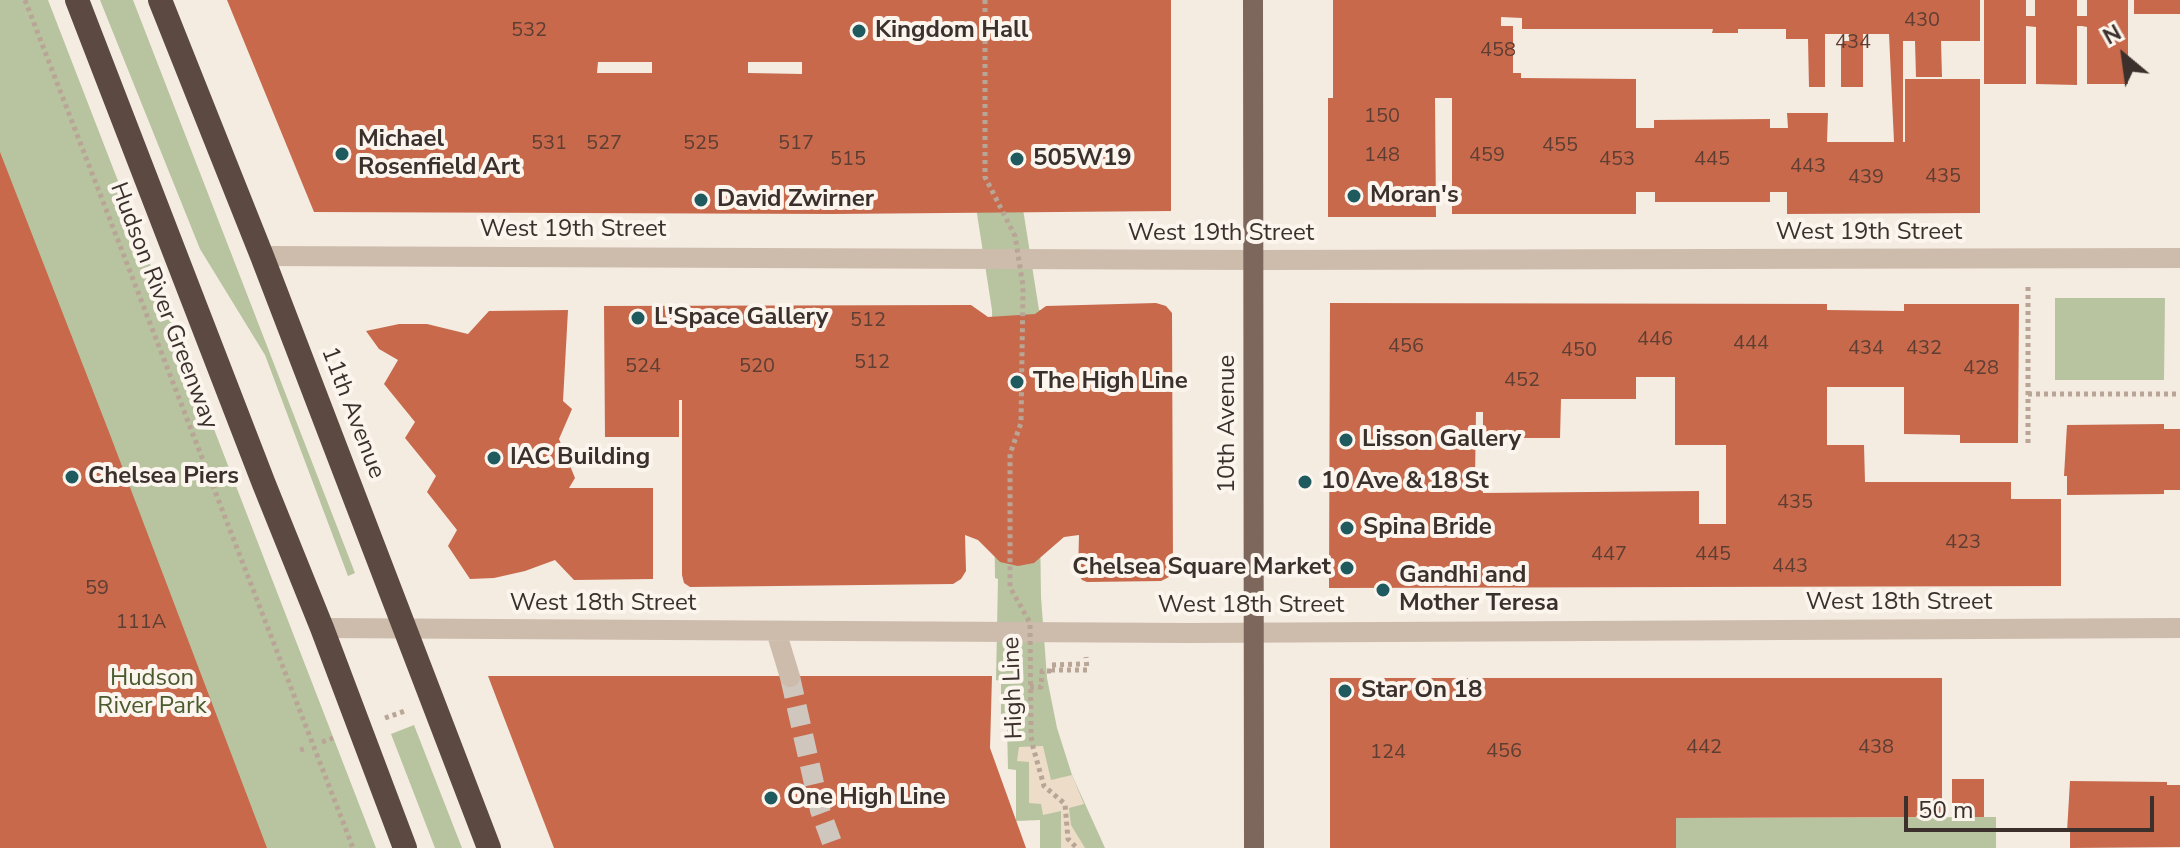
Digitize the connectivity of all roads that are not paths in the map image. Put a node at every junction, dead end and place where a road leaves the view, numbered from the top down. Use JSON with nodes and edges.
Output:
{"nodes":[{"id":1,"x":77,"y":0,"type":"edge"},
{"id":2,"x":160,"y":0,"type":"edge"},
{"id":3,"x":1253,"y":0,"type":"edge"},
{"id":4,"x":262,"y":256,"type":"junction"},
{"id":5,"x":2180,"y":258,"type":"edge"},
{"id":6,"x":1254,"y":260,"type":"junction"},
{"id":7,"x":322,"y":628,"type":"junction"},
{"id":8,"x":2180,"y":628,"type":"edge"},
{"id":9,"x":406,"y":629,"type":"junction"},
{"id":10,"x":776,"y":631,"type":"junction"},
{"id":11,"x":1254,"y":632,"type":"junction"},
{"id":12,"x":790,"y":677,"type":"tunnel mouth"},
{"id":13,"x":405,"y":848,"type":"edge"},
{"id":14,"x":489,"y":848,"type":"edge"},
{"id":15,"x":1254,"y":848,"type":"edge"}],
"edges":[{"from":1,"to":7,"type":"highway"},
{"from":2,"to":4,"type":"highway","name":"11th Avenue"},
{"from":3,"to":6,"type":"main road","name":"10th Avenue"},
{"from":4,"to":6,"type":"street","name":"West 19th Street"},
{"from":4,"to":9,"type":"highway","name":"11th Avenue"},
{"from":5,"to":6,"type":"street","name":"West 19th Street"},
{"from":6,"to":11,"type":"main road","name":"10th Avenue"},
{"from":7,"to":9,"type":"street","name":"West 18th Street"},
{"from":7,"to":13,"type":"highway"},
{"from":8,"to":11,"type":"street","name":"West 18th Street"},
{"from":9,"to":10,"type":"street","name":"West 18th Street"},
{"from":9,"to":14,"type":"highway","name":"11th Avenue"},
{"from":10,"to":11,"type":"street","name":"West 18th Street"},
{"from":10,"to":12,"type":"street"},
{"from":11,"to":15,"type":"main road","name":"10th Avenue"}]}
